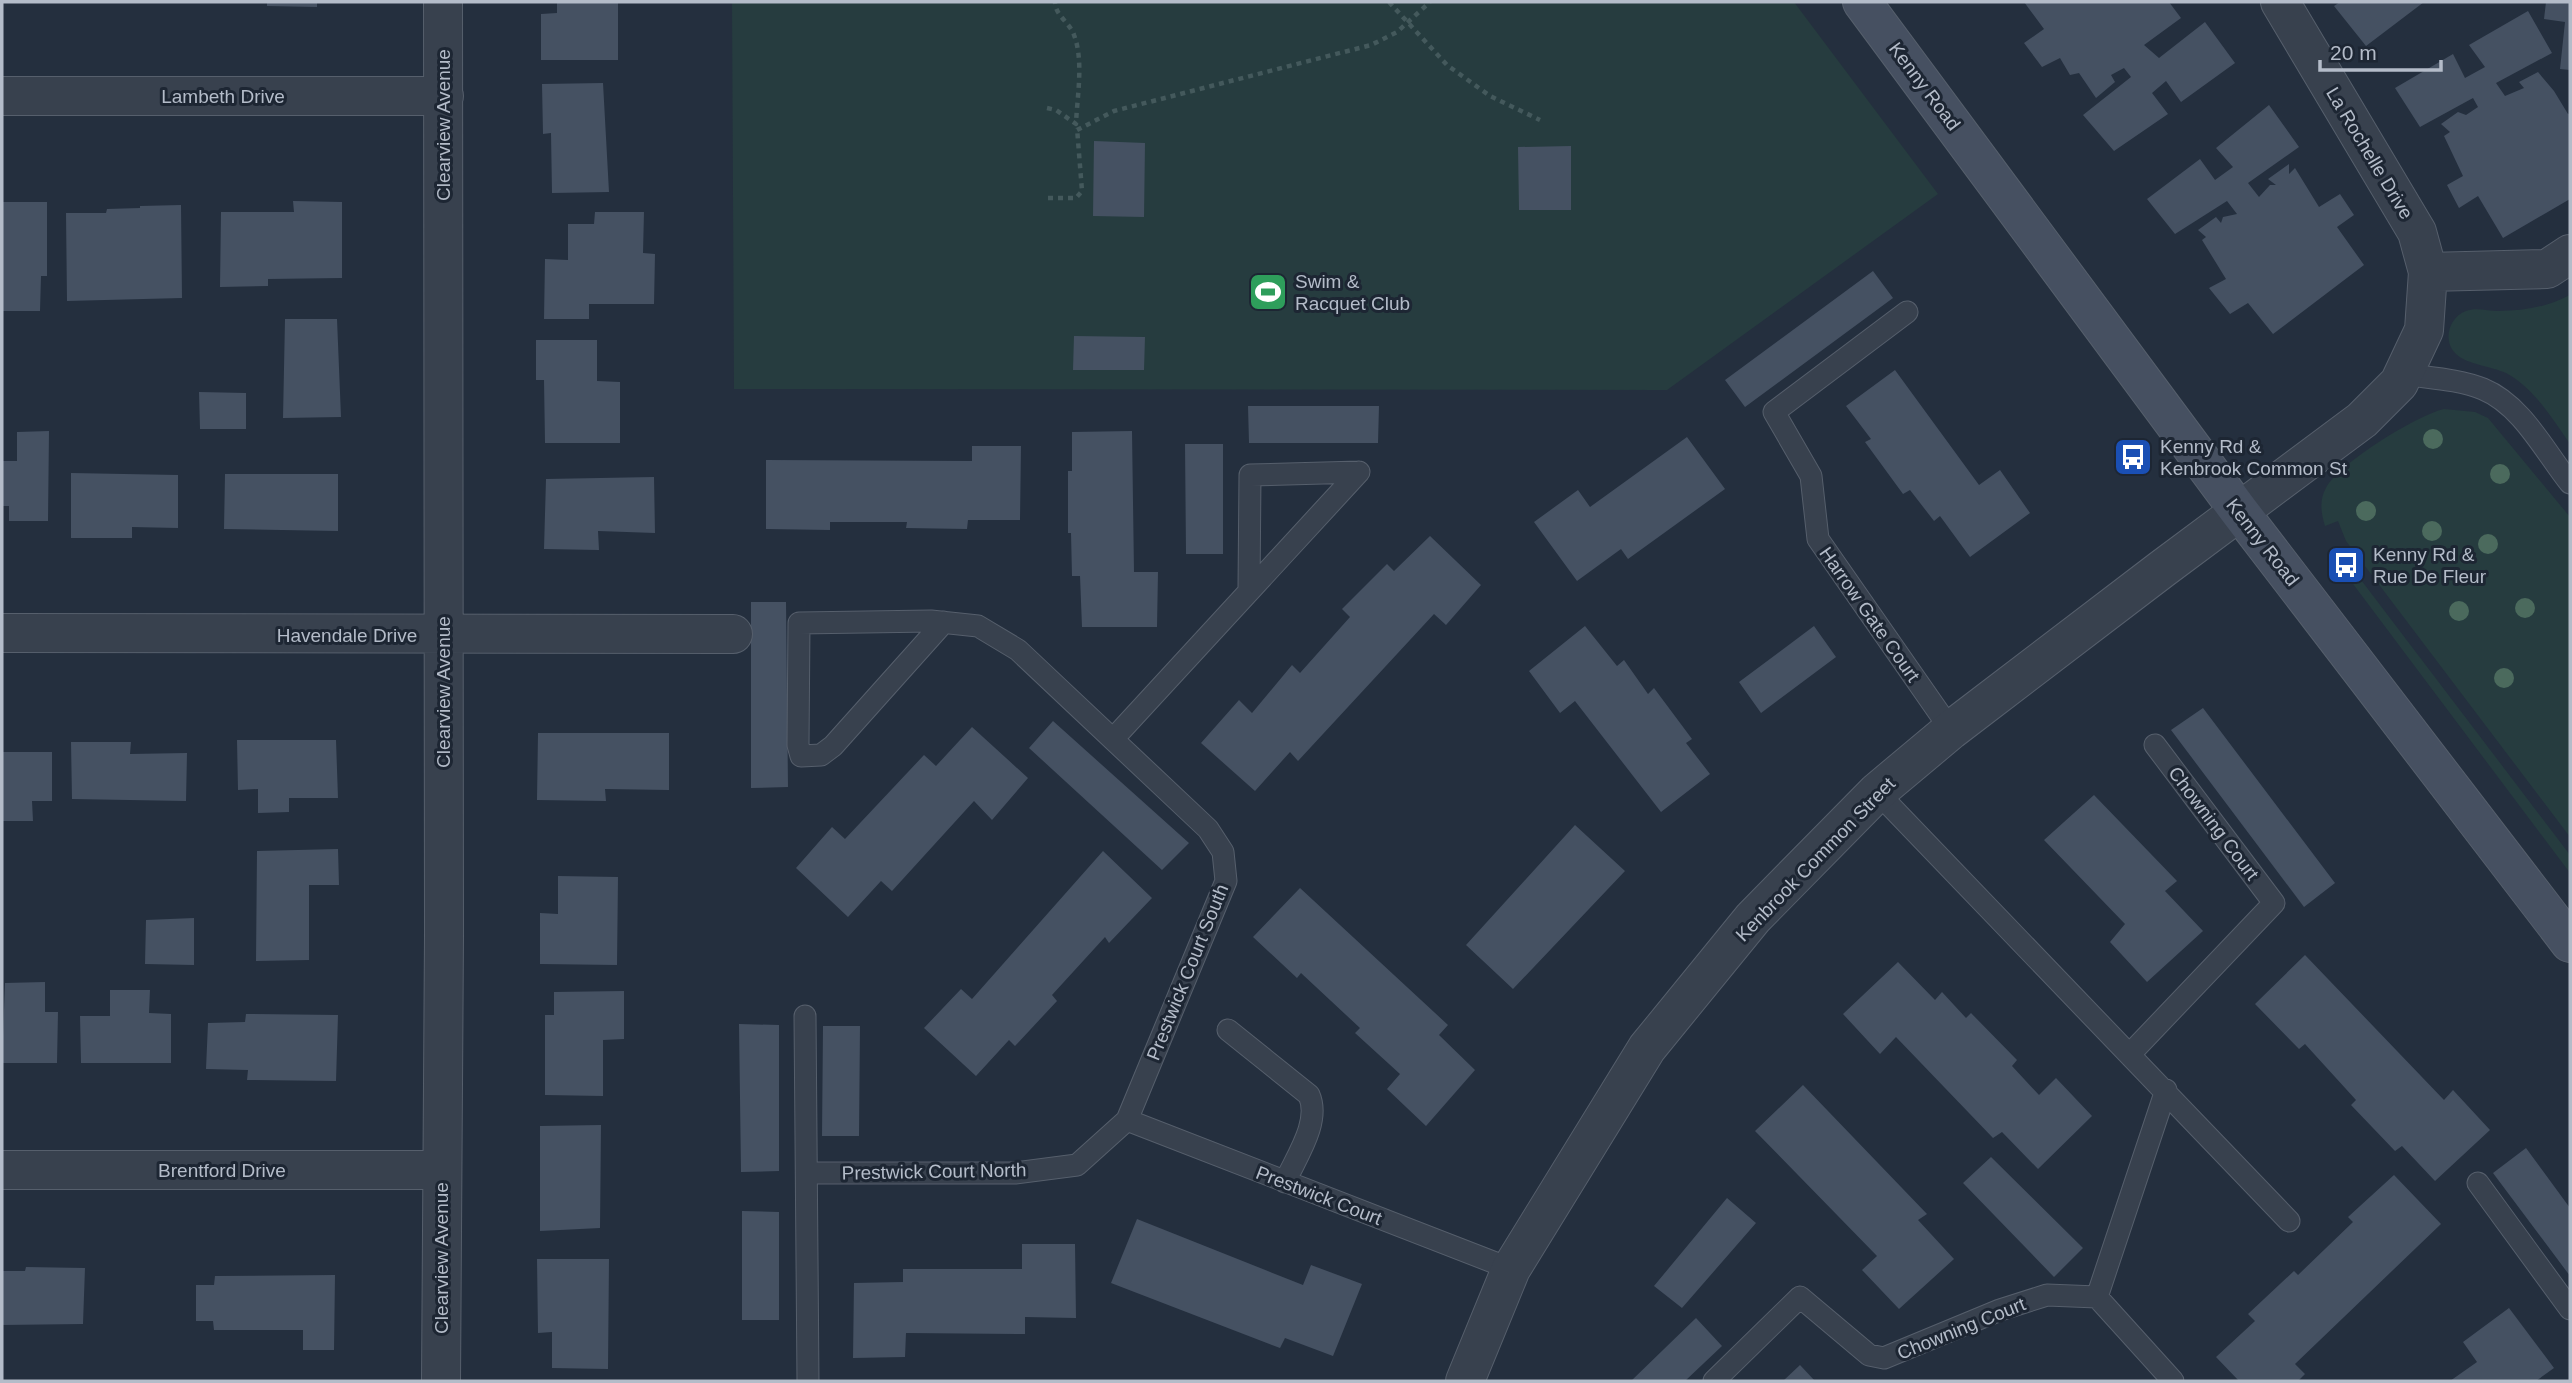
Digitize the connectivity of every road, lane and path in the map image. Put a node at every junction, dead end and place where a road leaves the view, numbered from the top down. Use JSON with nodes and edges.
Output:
{"nodes":[{"id":1,"x":443,"y":2,"type":"edge"},
{"id":2,"x":1055,"y":2,"type":"edge"},
{"id":3,"x":1389,"y":2,"type":"edge"},
{"id":4,"x":1430,"y":2,"type":"edge"},
{"id":5,"x":1862,"y":2,"type":"edge"},
{"id":6,"x":2280,"y":2,"type":"edge"},
{"id":7,"x":1408,"y":22,"type":"junction"},
{"id":8,"x":2,"y":96,"type":"edge"},
{"id":9,"x":444,"y":96,"type":"junction"},
{"id":10,"x":1047,"y":108,"type":"dead end"},
{"id":11,"x":1540,"y":120,"type":"dead end"},
{"id":12,"x":1077,"y":127,"type":"junction"},
{"id":13,"x":1048,"y":198,"type":"dead end"},
{"id":14,"x":2570,"y":254,"type":"edge"},
{"id":15,"x":2428,"y":272,"type":"junction"},
{"id":16,"x":1907,"y":312,"type":"dead end"},
{"id":17,"x":2403,"y":374,"type":"junction"},
{"id":18,"x":2570,"y":483,"type":"edge"},
{"id":19,"x":2239,"y":511,"type":"junction"},
{"id":20,"x":1249,"y":589,"type":"junction"},
{"id":21,"x":944,"y":622,"type":"junction"},
{"id":22,"x":2,"y":633,"type":"edge"},
{"id":23,"x":733,"y":634,"type":"dead end"},
{"id":24,"x":443,"y":635,"type":"junction"},
{"id":25,"x":1951,"y":730,"type":"junction"},
{"id":26,"x":1114,"y":738,"type":"junction"},
{"id":27,"x":2155,"y":745,"type":"dead end"},
{"id":28,"x":1877,"y":792,"type":"junction"},
{"id":29,"x":2570,"y":943,"type":"edge"},
{"id":30,"x":805,"y":1016,"type":"dead end"},
{"id":31,"x":1228,"y":1030,"type":"dead end"},
{"id":32,"x":2130,"y":1054,"type":"junction"},
{"id":33,"x":2166,"y":1090,"type":"junction"},
{"id":34,"x":1127,"y":1120,"type":"junction"},
{"id":35,"x":2,"y":1170,"type":"edge"},
{"id":36,"x":442,"y":1170,"type":"junction"},
{"id":37,"x":808,"y":1173,"type":"junction"},
{"id":38,"x":1285,"y":1182,"type":"junction"},
{"id":39,"x":2478,"y":1183,"type":"dead end"},
{"id":40,"x":2289,"y":1221,"type":"dead end"},
{"id":41,"x":1511,"y":1269,"type":"junction"},
{"id":42,"x":2096,"y":1297,"type":"junction"},
{"id":43,"x":2570,"y":1308,"type":"edge"},
{"id":44,"x":441,"y":1381,"type":"edge"},
{"id":45,"x":808,"y":1381,"type":"edge"},
{"id":46,"x":1465,"y":1381,"type":"edge"},
{"id":47,"x":1714,"y":1381,"type":"edge"},
{"id":48,"x":2174,"y":1381,"type":"edge"}],
"edges":[{"from":1,"to":9,"type":"street","name":"Clearview Avenue"},
{"from":2,"to":12,"type":"path"},
{"from":3,"to":7,"type":"path"},
{"from":4,"to":7,"type":"path"},
{"from":5,"to":19,"type":"main road","name":"Kenny Road"},
{"from":6,"to":15,"type":"street","name":"La Rochelle Drive"},
{"from":7,"to":11,"type":"path"},
{"from":7,"to":12,"type":"path"},
{"from":8,"to":9,"type":"street","name":"Lambeth Drive"},
{"from":9,"to":24,"type":"street","name":"Clearview Avenue"},
{"from":10,"to":12,"type":"path"},
{"from":12,"to":13,"type":"path"},
{"from":14,"to":15,"type":"street"},
{"from":15,"to":17,"type":"street","name":"La Rochelle Drive"},
{"from":16,"to":25,"type":"lane","name":"Harrow Gate Court"},
{"from":17,"to":18,"type":"lane"},
{"from":17,"to":19,"type":"street","name":"Kenbrook Common Street"},
{"from":19,"to":25,"type":"street","name":"Kenbrook Common Street"},
{"from":19,"to":29,"type":"main road","name":"Kenny Road"},
{"from":20,"to":20,"type":"lane"},
{"from":20,"to":26,"type":"lane"},
{"from":21,"to":21,"type":"lane","name":"Prestwick Court South"},
{"from":21,"to":26,"type":"lane","name":"Prestwick Court South"},
{"from":22,"to":24,"type":"street","name":"Havendale Drive"},
{"from":23,"to":24,"type":"street","name":"Havendale Drive"},
{"from":24,"to":36,"type":"street","name":"Clearview Avenue"},
{"from":25,"to":28,"type":"street","name":"Kenbrook Common Street"},
{"from":26,"to":34,"type":"lane","name":"Prestwick Court South"},
{"from":27,"to":32,"type":"lane","name":"Chowning Court"},
{"from":28,"to":32,"type":"lane"},
{"from":28,"to":41,"type":"street","name":"Kenbrook Common Street"},
{"from":30,"to":37,"type":"lane"},
{"from":31,"to":38,"type":"lane"},
{"from":32,"to":33,"type":"lane"},
{"from":33,"to":40,"type":"lane"},
{"from":33,"to":42,"type":"lane"},
{"from":34,"to":37,"type":"lane","name":"Prestwick Court North"},
{"from":34,"to":38,"type":"lane","name":"Prestwick Court"},
{"from":35,"to":36,"type":"street","name":"Brentford Drive"},
{"from":36,"to":44,"type":"street","name":"Clearview Avenue"},
{"from":37,"to":45,"type":"lane"},
{"from":38,"to":41,"type":"lane","name":"Prestwick Court"},
{"from":39,"to":43,"type":"lane"},
{"from":41,"to":46,"type":"street","name":"Kenbrook Common Street"},
{"from":42,"to":47,"type":"lane","name":"Chowning Court"},
{"from":42,"to":48,"type":"lane"}]}
